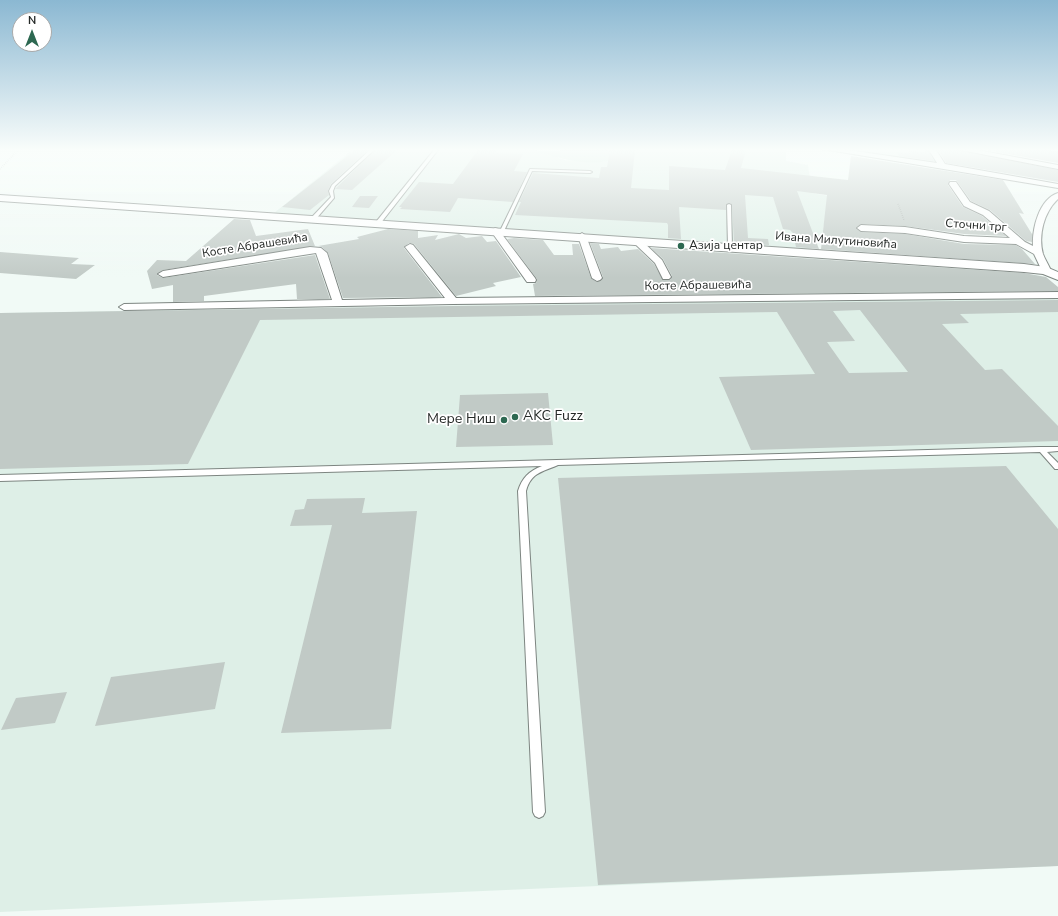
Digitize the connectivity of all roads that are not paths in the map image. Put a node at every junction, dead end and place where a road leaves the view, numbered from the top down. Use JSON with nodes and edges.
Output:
{"nodes":[{"id":1,"x":332,"y":193,"type":"edge"},
{"id":2,"x":402,"y":193,"type":"edge"},
{"id":3,"x":519,"y":193,"type":"edge"},
{"id":4,"x":959,"y":193,"type":"edge"},
{"id":5,"x":1058,"y":194,"type":"edge"},
{"id":6,"x":0,"y":198,"type":"edge"},
{"id":7,"x":729,"y":205,"type":"dead end"},
{"id":8,"x":313,"y":219,"type":"junction"},
{"id":9,"x":378,"y":223,"type":"junction"},
{"id":10,"x":861,"y":228,"type":"dead end"},
{"id":11,"x":499,"y":231,"type":"junction"},
{"id":12,"x":582,"y":236,"type":"junction"},
{"id":13,"x":637,"y":240,"type":"junction"},
{"id":14,"x":1018,"y":240,"type":"junction"},
{"id":15,"x":410,"y":247,"type":"dead end"},
{"id":16,"x":730,"y":247,"type":"junction"},
{"id":17,"x":1038,"y":252,"type":"junction"},
{"id":18,"x":1046,"y":271,"type":"junction"},
{"id":19,"x":163,"y":274,"type":"dead end"},
{"id":20,"x":1058,"y":276,"type":"edge"},
{"id":21,"x":666,"y":277,"type":"dead end"},
{"id":22,"x":597,"y":278,"type":"dead end"},
{"id":23,"x":531,"y":280,"type":"dead end"},
{"id":24,"x":1058,"y":295,"type":"edge"},
{"id":25,"x":453,"y":301,"type":"junction"},
{"id":26,"x":338,"y":303,"type":"junction"},
{"id":27,"x":124,"y":307,"type":"dead end"},
{"id":28,"x":1058,"y":448,"type":"edge"},
{"id":29,"x":1041,"y":449,"type":"junction"},
{"id":30,"x":564,"y":461,"type":"junction"},
{"id":31,"x":1058,"y":467,"type":"edge"},
{"id":32,"x":0,"y":478,"type":"edge"},
{"id":33,"x":539,"y":812,"type":"dead end"}],
"edges":[{"from":1,"to":8,"type":"lane"},
{"from":2,"to":9,"type":"lane"},
{"from":3,"to":11,"type":"lane"},
{"from":4,"to":14,"type":"street","name":"Сточни трг"},
{"from":5,"to":17,"type":"street"},
{"from":6,"to":8,"type":"street","name":"Ивана Милутиновића"},
{"from":7,"to":16,"type":"lane"},
{"from":8,"to":9,"type":"street","name":"Ивана Милутиновића"},
{"from":9,"to":11,"type":"street","name":"Ивана Милутиновића"},
{"from":10,"to":14,"type":"street","name":"Сточни трг"},
{"from":11,"to":12,"type":"street","name":"Ивана Милутиновића"},
{"from":11,"to":23,"type":"street"},
{"from":12,"to":13,"type":"street","name":"Ивана Милутиновића"},
{"from":12,"to":22,"type":"street"},
{"from":13,"to":16,"type":"street","name":"Ивана Милутиновића"},
{"from":13,"to":21,"type":"street"},
{"from":14,"to":17,"type":"street","name":"Сточни трг"},
{"from":15,"to":25,"type":"street"},
{"from":16,"to":18,"type":"street","name":"Ивана Милутиновића"},
{"from":17,"to":18,"type":"street"},
{"from":18,"to":20,"type":"street","name":"Ивана Милутиновића"},
{"from":19,"to":26,"type":"street","name":"Косте Абрашевића"},
{"from":24,"to":25,"type":"street","name":"Косте Абрашевића"},
{"from":25,"to":26,"type":"street","name":"Косте Абрашевића"},
{"from":26,"to":27,"type":"street","name":"Косте Абрашевића"},
{"from":28,"to":29,"type":"lane"},
{"from":29,"to":30,"type":"lane"},
{"from":29,"to":31,"type":"lane"},
{"from":30,"to":32,"type":"lane"},
{"from":30,"to":33,"type":"lane"}]}
